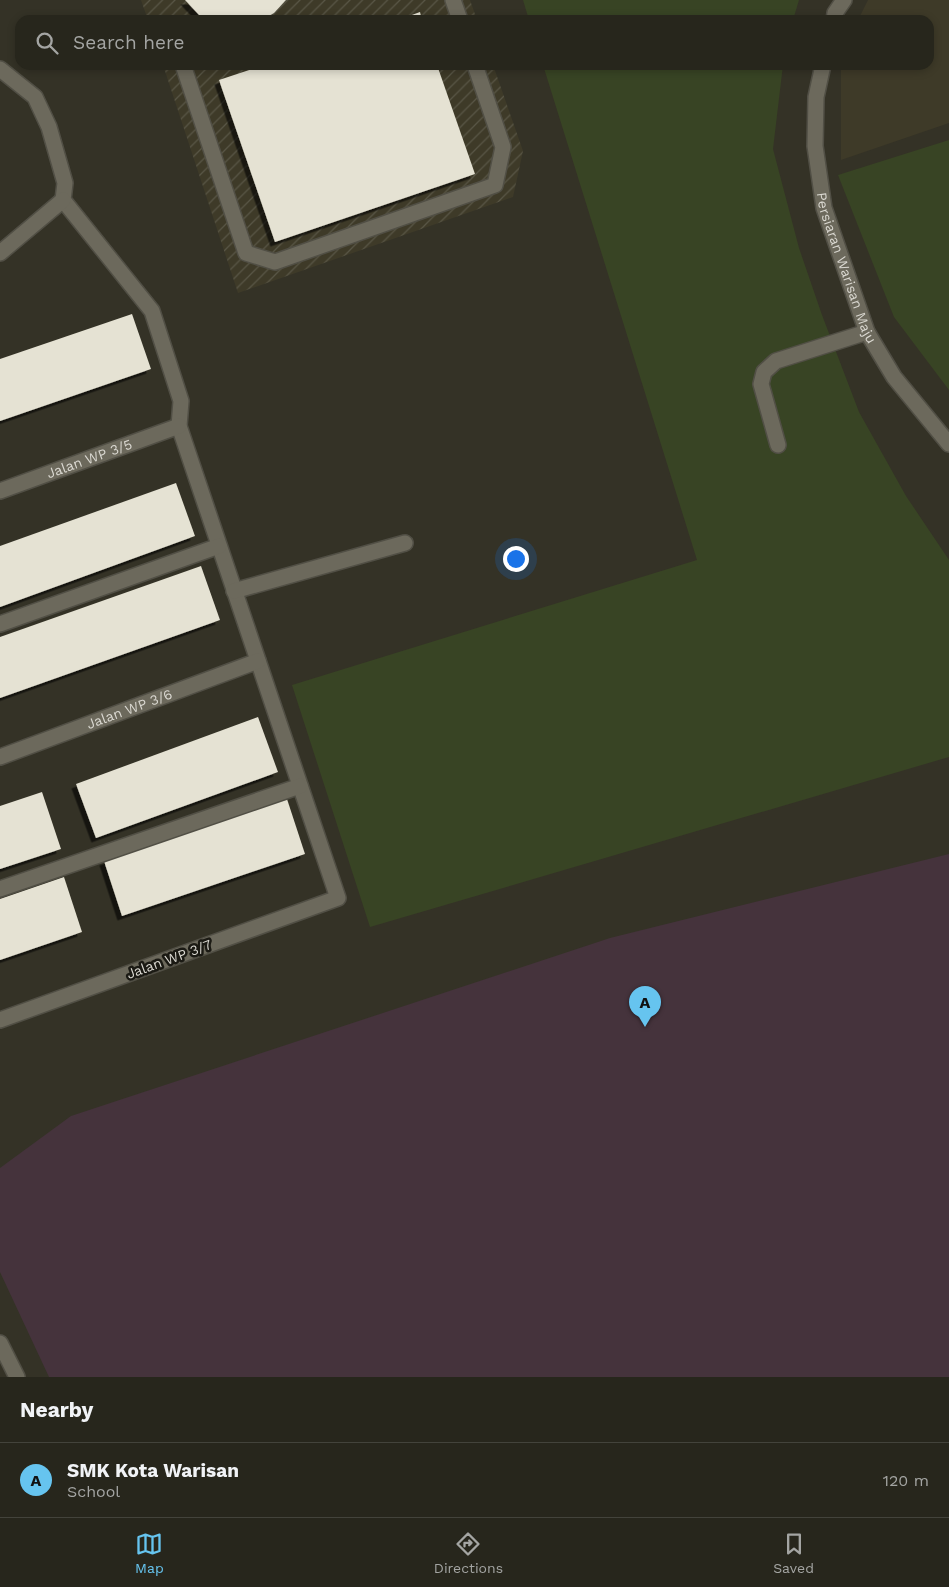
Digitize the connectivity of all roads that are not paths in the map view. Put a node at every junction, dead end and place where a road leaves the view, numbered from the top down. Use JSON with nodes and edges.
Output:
{"nodes":[{"id":1,"x":453,"y":0,"type":"edge"},
{"id":2,"x":844,"y":0,"type":"edge"},
{"id":3,"x":458,"y":15,"type":"edge"},
{"id":4,"x":835,"y":15,"type":"edge"},
{"id":5,"x":0,"y":70,"type":"edge"},
{"id":6,"x":184,"y":70,"type":"edge"},
{"id":7,"x":477,"y":70,"type":"edge"},
{"id":8,"x":822,"y":70,"type":"edge"},
{"id":9,"x":63,"y":200,"type":"junction"},
{"id":10,"x":0,"y":253,"type":"edge"},
{"id":11,"x":867,"y":332,"type":"junction"},
{"id":12,"x":179,"y":426,"type":"junction"},
{"id":13,"x":949,"y":444,"type":"edge"},
{"id":14,"x":778,"y":445,"type":"dead end"},
{"id":15,"x":0,"y":491,"type":"edge"},
{"id":16,"x":405,"y":543,"type":"dead end"},
{"id":17,"x":220,"y":546,"type":"junction"},
{"id":18,"x":234,"y":591,"type":"junction"},
{"id":19,"x":0,"y":624,"type":"edge"},
{"id":20,"x":258,"y":661,"type":"junction"},
{"id":21,"x":0,"y":757,"type":"edge"},
{"id":22,"x":300,"y":786,"type":"junction"},
{"id":23,"x":0,"y":890,"type":"edge"},
{"id":24,"x":0,"y":1020,"type":"edge"},
{"id":25,"x":0,"y":1342,"type":"edge"},
{"id":26,"x":17,"y":1377,"type":"edge"}],
"edges":[{"from":1,"to":3,"type":"street"},
{"from":2,"to":4,"type":"street"},
{"from":5,"to":9,"type":"street"},
{"from":6,"to":7,"type":"street"},
{"from":8,"to":11,"type":"street","name":"Persiaran Warisan Maju"},
{"from":9,"to":10,"type":"street"},
{"from":9,"to":12,"type":"street"},
{"from":11,"to":13,"type":"street","name":"Persiaran Warisan Maju"},
{"from":11,"to":14,"type":"street"},
{"from":12,"to":15,"type":"street","name":"Jalan WP 3/5"},
{"from":12,"to":17,"type":"street"},
{"from":16,"to":18,"type":"street"},
{"from":17,"to":18,"type":"street"},
{"from":17,"to":19,"type":"street"},
{"from":18,"to":20,"type":"street"},
{"from":20,"to":21,"type":"street","name":"Jalan WP 3/6"},
{"from":20,"to":22,"type":"street"},
{"from":22,"to":23,"type":"street"},
{"from":22,"to":24,"type":"street","name":"Jalan WP 3/7"},
{"from":25,"to":26,"type":"street"}]}
